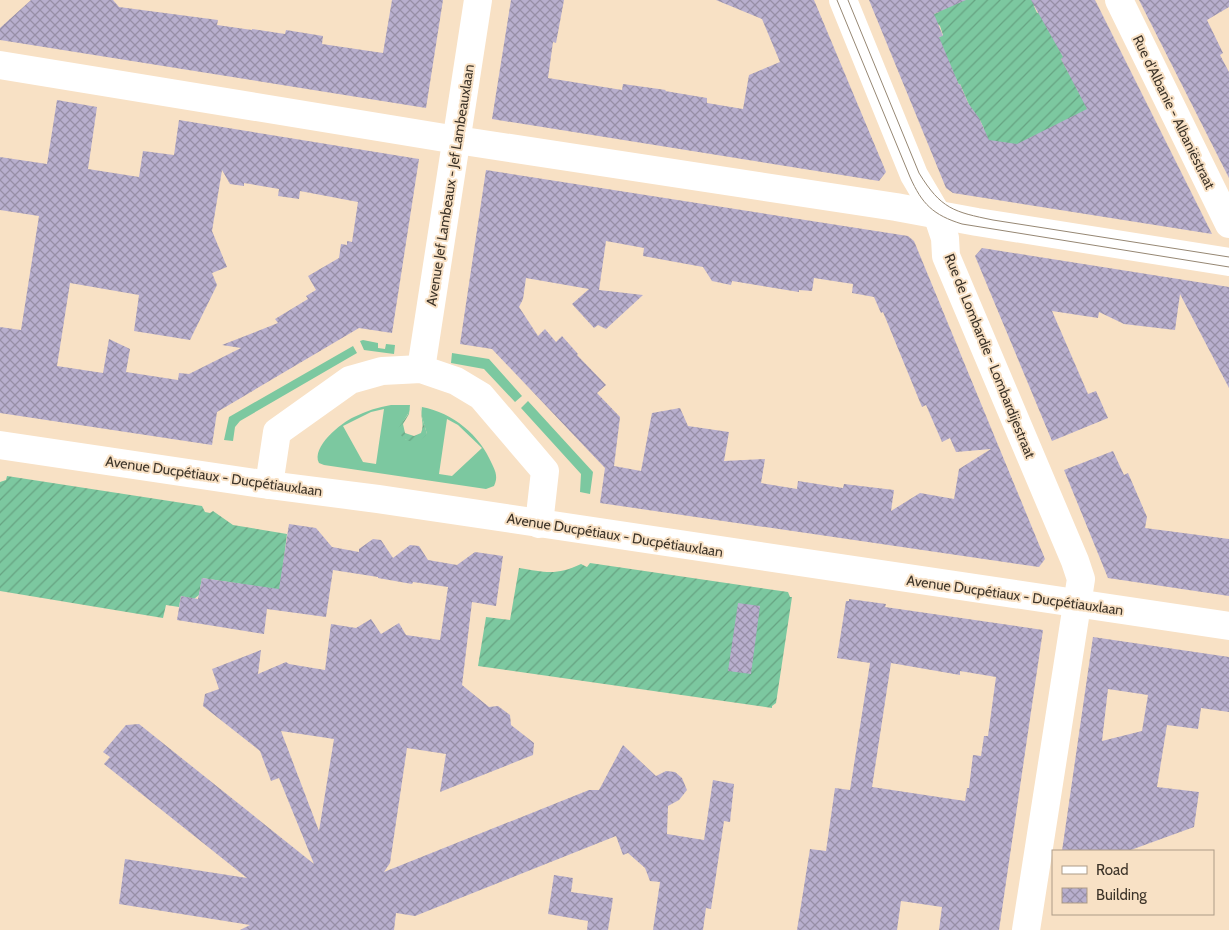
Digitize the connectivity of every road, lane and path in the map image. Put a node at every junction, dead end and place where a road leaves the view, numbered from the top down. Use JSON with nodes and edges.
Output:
{"nodes":[{"id":1,"x":478,"y":0,"type":"edge"},
{"id":2,"x":842,"y":0,"type":"edge"},
{"id":3,"x":1119,"y":0,"type":"edge"},
{"id":4,"x":0,"y":65,"type":"edge"},
{"id":5,"x":457,"y":140,"type":"junction"},
{"id":6,"x":937,"y":214,"type":"junction"},
{"id":7,"x":1229,"y":224,"type":"edge"},
{"id":8,"x":1229,"y":262,"type":"edge"},
{"id":9,"x":421,"y":369,"type":"junction"},
{"id":10,"x":0,"y":445,"type":"edge"},
{"id":11,"x":269,"y":485,"type":"junction"},
{"id":12,"x":539,"y":524,"type":"junction"},
{"id":13,"x":1076,"y":604,"type":"junction"},
{"id":14,"x":1229,"y":626,"type":"edge"},
{"id":15,"x":1026,"y":930,"type":"edge"}],
"edges":[{"from":1,"to":5,"type":"street","name":"Avenue Jef Lambeaux - Jef Lambeauxlaan"},
{"from":2,"to":6,"type":"street","name":"Rue de Lombardie - Lombardijestraat"},
{"from":3,"to":7,"type":"street","name":"Rue d'Albanie - Albaniëstraat"},
{"from":4,"to":5,"type":"street"},
{"from":5,"to":6,"type":"street"},
{"from":5,"to":9,"type":"street","name":"Avenue Jef Lambeaux - Jef Lambeauxlaan"},
{"from":6,"to":8,"type":"street"},
{"from":6,"to":13,"type":"street","name":"Rue de Lombardie - Lombardijestraat"},
{"from":9,"to":11,"type":"street"},
{"from":9,"to":12,"type":"street"},
{"from":10,"to":11,"type":"street","name":"Avenue Ducpétiaux - Ducpétiauxlaan"},
{"from":11,"to":12,"type":"street","name":"Avenue Ducpétiaux - Ducpétiauxlaan"},
{"from":12,"to":13,"type":"street","name":"Avenue Ducpétiaux - Ducpétiauxlaan"},
{"from":13,"to":14,"type":"street","name":"Avenue Ducpétiaux - Ducpétiauxlaan"},
{"from":13,"to":15,"type":"street","name":"Rue de Lombardie - Lombardijestraat"}]}
